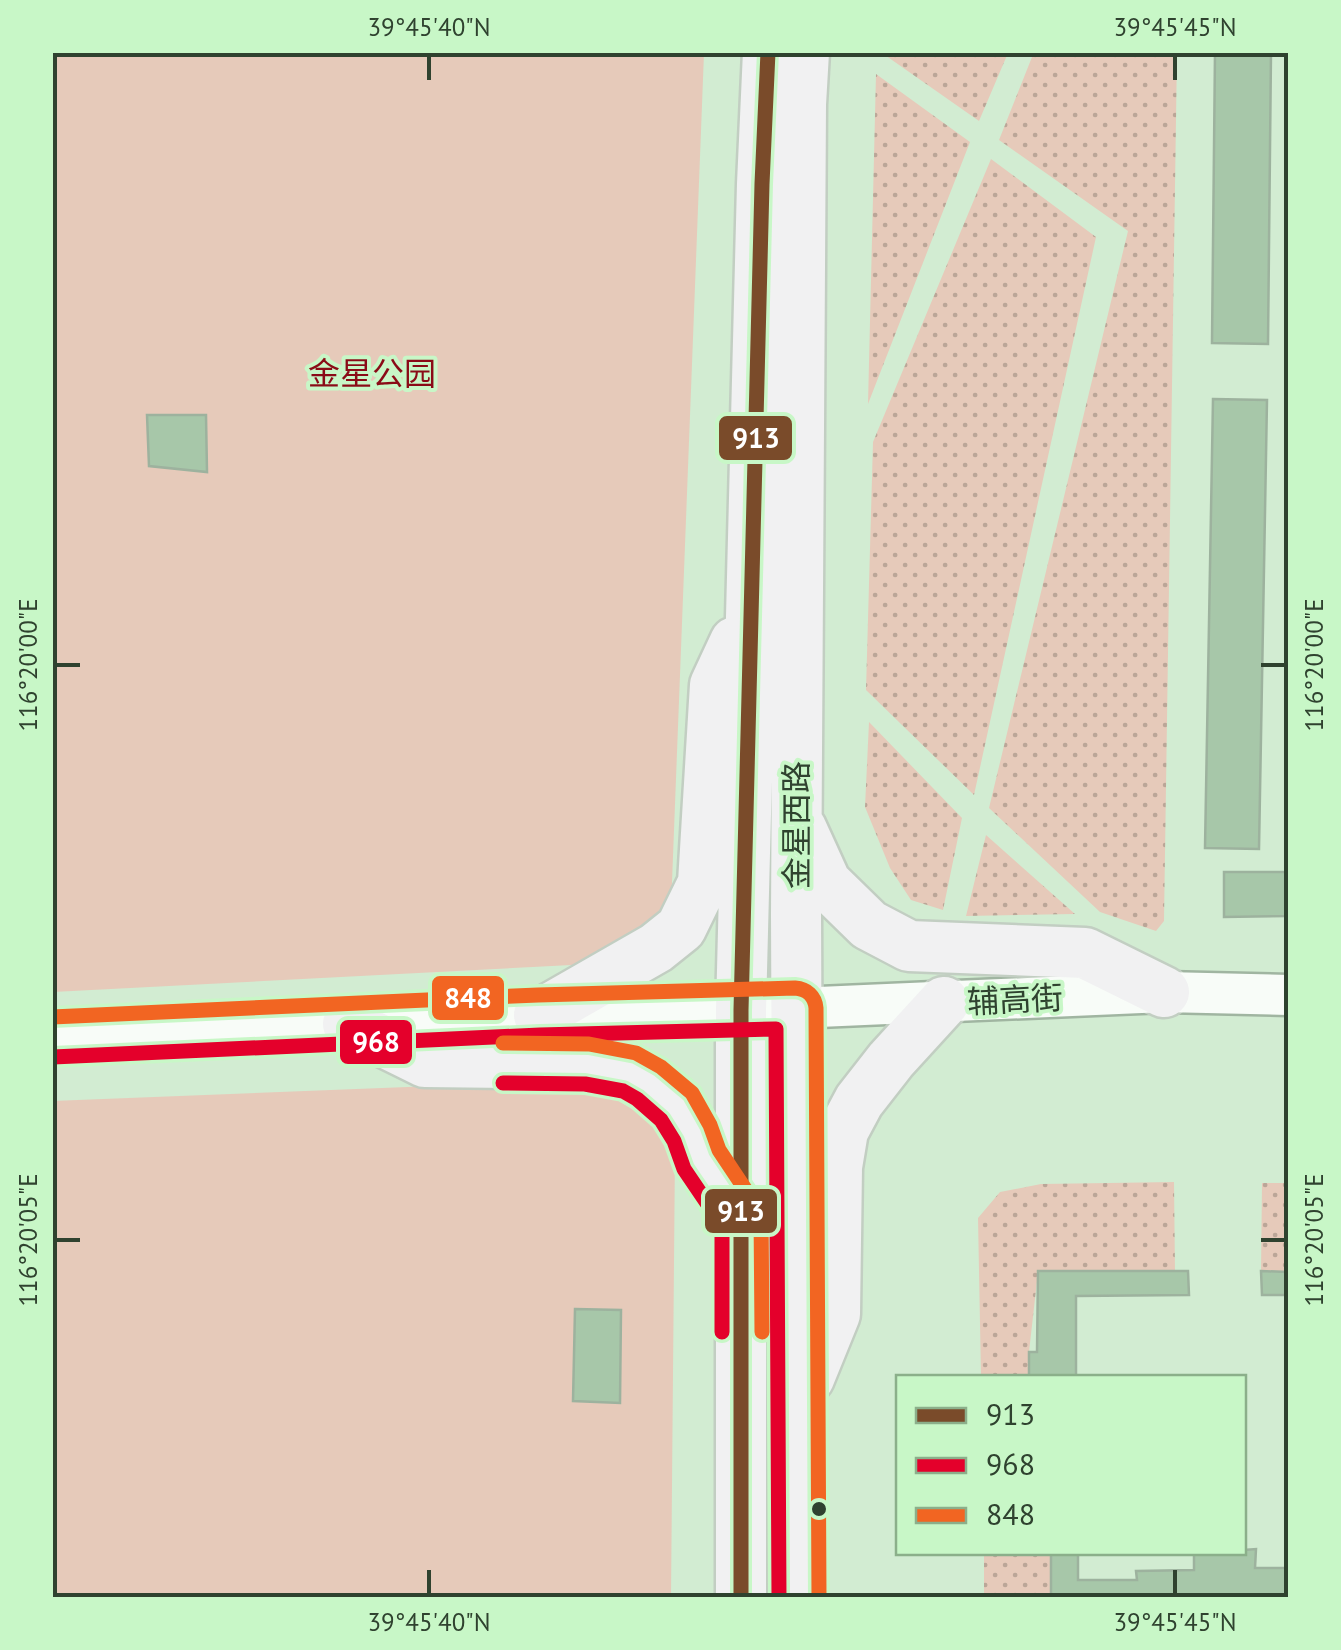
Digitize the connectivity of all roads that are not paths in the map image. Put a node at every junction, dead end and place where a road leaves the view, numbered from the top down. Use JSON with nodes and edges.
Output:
{"nodes":[{"id":1,"x":768,"y":52,"type":"edge"},
{"id":2,"x":804,"y":52,"type":"edge"},
{"id":3,"x":752,"y":606,"type":"junction"},
{"id":4,"x":796,"y":818,"type":"junction"},
{"id":5,"x":1164,"y":992,"type":"junction"},
{"id":6,"x":1288,"y":994,"type":"edge"},
{"id":7,"x":944,"y":1002,"type":"junction"},
{"id":8,"x":796,"y":1008,"type":"junction"},
{"id":9,"x":741,"y":1010,"type":"junction"},
{"id":10,"x":539,"y":1015,"type":"junction"},
{"id":11,"x":348,"y":1024,"type":"junction"},
{"id":12,"x":52,"y":1036,"type":"edge"},
{"id":13,"x":742,"y":1219,"type":"junction"},
{"id":14,"x":799,"y":1401,"type":"junction"},
{"id":15,"x":742,"y":1598,"type":"edge"},
{"id":16,"x":799,"y":1598,"type":"edge"}],
"edges":[{"from":1,"to":3,"type":"main road","name":"金星西路"},
{"from":2,"to":4,"type":"main road","name":"金星西路"},
{"from":3,"to":9,"type":"main road","name":"金星西路"},
{"from":3,"to":10,"type":"main road"},
{"from":4,"to":5,"type":"main road"},
{"from":4,"to":8,"type":"main road","name":"金星西路"},
{"from":5,"to":6,"type":"street","name":"辅高街"},
{"from":5,"to":7,"type":"street","name":"辅高街"},
{"from":7,"to":8,"type":"street","name":"辅高街"},
{"from":7,"to":14,"type":"main road"},
{"from":8,"to":9,"type":"street","name":"辅高街"},
{"from":8,"to":14,"type":"main road","name":"金星西路"},
{"from":9,"to":10,"type":"street","name":"辅高街"},
{"from":9,"to":13,"type":"main road","name":"金星西路"},
{"from":10,"to":11,"type":"street","name":"辅高街"},
{"from":11,"to":12,"type":"street","name":"辅高街"},
{"from":11,"to":13,"type":"main road"},
{"from":13,"to":15,"type":"main road","name":"金星西路"},
{"from":14,"to":16,"type":"main road","name":"金星西路"}]}
